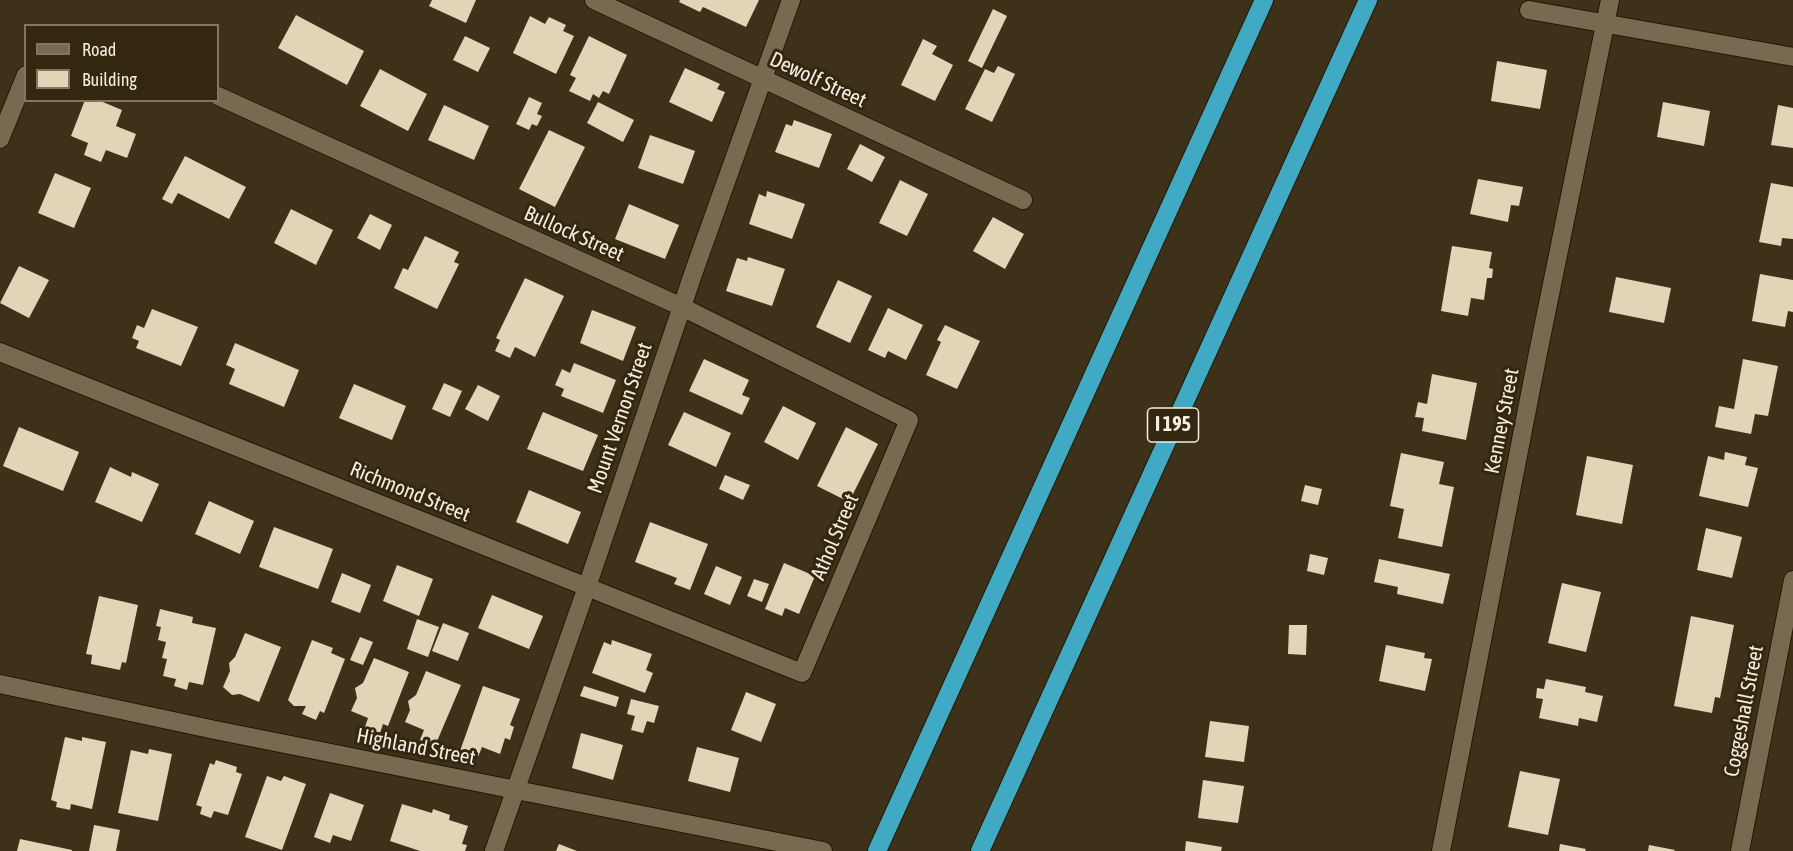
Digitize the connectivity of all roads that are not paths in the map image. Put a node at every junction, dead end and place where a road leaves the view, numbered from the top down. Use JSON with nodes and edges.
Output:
{"nodes":[{"id":1,"x":594,"y":0,"type":"edge"},
{"id":2,"x":791,"y":0,"type":"edge"},
{"id":3,"x":1264,"y":0,"type":"edge"},
{"id":4,"x":1368,"y":0,"type":"edge"},
{"id":5,"x":1610,"y":0,"type":"edge"},
{"id":6,"x":1529,"y":10,"type":"dead end"},
{"id":7,"x":1605,"y":24,"type":"junction"},
{"id":8,"x":1793,"y":57,"type":"edge"},
{"id":9,"x":764,"y":79,"type":"junction"},
{"id":10,"x":24,"y":80,"type":"edge"},
{"id":11,"x":219,"y":96,"type":"edge"},
{"id":12,"x":0,"y":139,"type":"edge"},
{"id":13,"x":1023,"y":200,"type":"dead end"},
{"id":14,"x":681,"y":307,"type":"junction"},
{"id":15,"x":0,"y":352,"type":"edge"},
{"id":16,"x":909,"y":420,"type":"joint"},
{"id":17,"x":1793,"y":580,"type":"edge"},
{"id":18,"x":587,"y":587,"type":"junction"},
{"id":19,"x":802,"y":673,"type":"joint"},
{"id":20,"x":0,"y":684,"type":"edge"},
{"id":21,"x":517,"y":790,"type":"junction"},
{"id":22,"x":494,"y":851,"type":"edge"},
{"id":23,"x":823,"y":851,"type":"edge"},
{"id":24,"x":878,"y":851,"type":"edge"},
{"id":25,"x":980,"y":851,"type":"edge"},
{"id":26,"x":1441,"y":851,"type":"edge"},
{"id":27,"x":1740,"y":851,"type":"edge"}],
"edges":[{"from":1,"to":9,"type":"street","name":"Dewolf Street"},
{"from":2,"to":9,"type":"street","name":"Mount Vernon Street"},
{"from":3,"to":24,"type":"highway"},
{"from":4,"to":25,"type":"highway","number":"I 195"},
{"from":5,"to":7,"type":"street","name":"Kenney Street"},
{"from":6,"to":7,"type":"street"},
{"from":7,"to":8,"type":"street"},
{"from":7,"to":26,"type":"street","name":"Kenney Street"},
{"from":9,"to":13,"type":"street","name":"Dewolf Street"},
{"from":9,"to":14,"type":"street","name":"Mount Vernon Street"},
{"from":10,"to":12,"type":"street"},
{"from":11,"to":14,"type":"street","name":"Bullock Street"},
{"from":14,"to":16,"type":"street","name":"Bullock Street"},
{"from":14,"to":18,"type":"street","name":"Mount Vernon Street"},
{"from":15,"to":18,"type":"street","name":"Richmond Street"},
{"from":16,"to":19,"type":"street","name":"Athol Street"},
{"from":17,"to":27,"type":"street","name":"Coggeshall Street"},
{"from":18,"to":19,"type":"street","name":"Richmond Street"},
{"from":18,"to":21,"type":"street","name":"Mount Vernon Street"},
{"from":20,"to":21,"type":"street","name":"Highland Street"},
{"from":21,"to":22,"type":"street","name":"Mount Vernon Street"},
{"from":21,"to":23,"type":"street","name":"Highland Street"}]}
